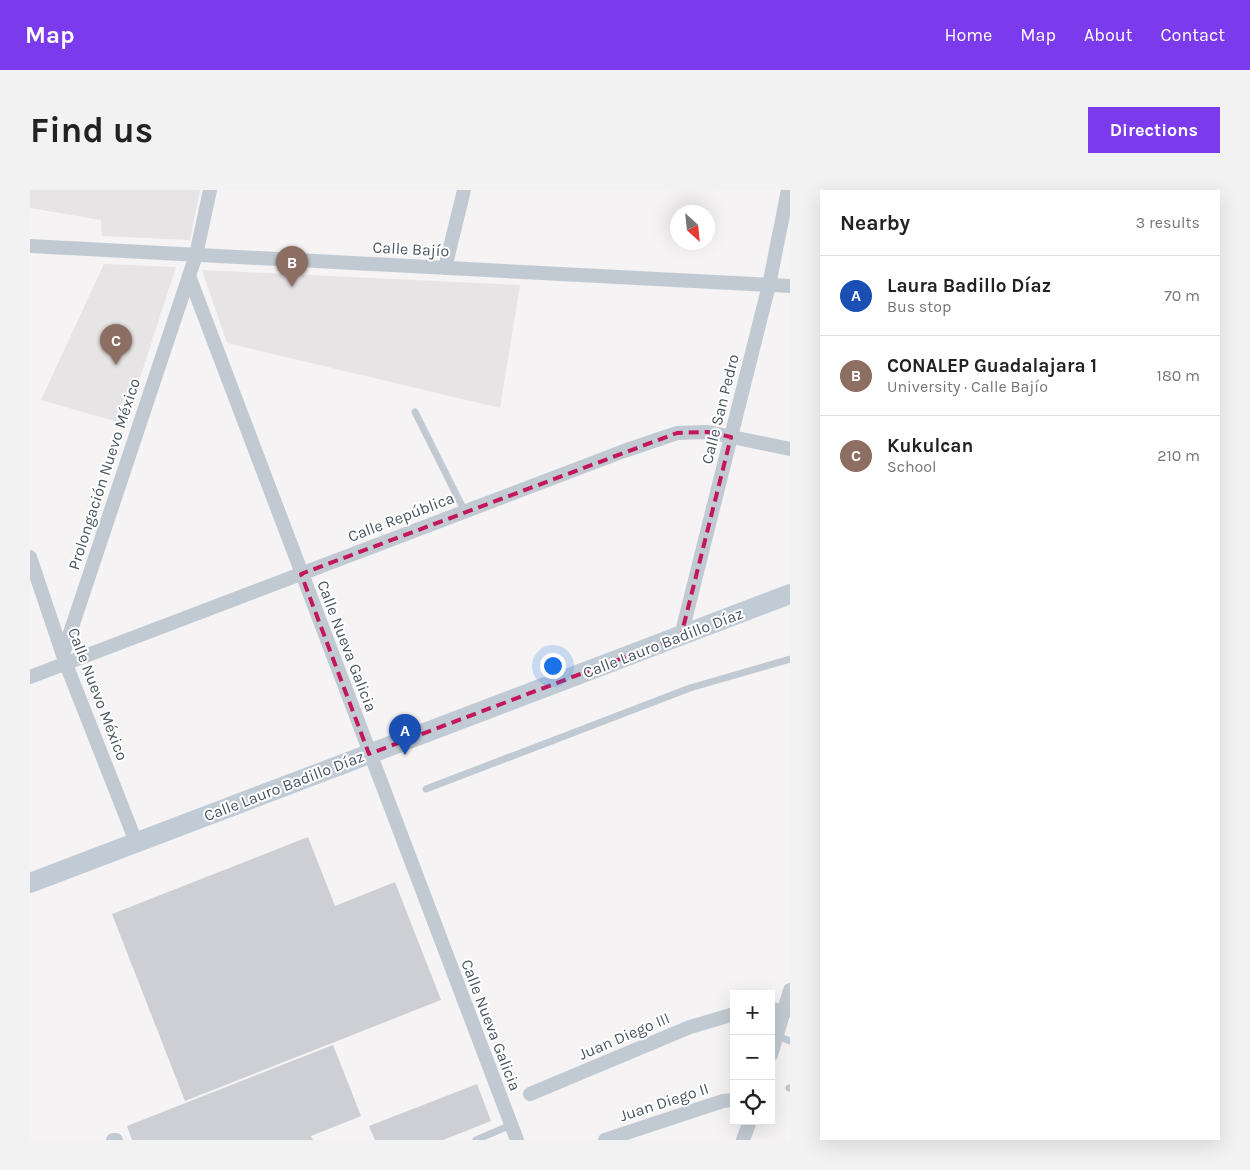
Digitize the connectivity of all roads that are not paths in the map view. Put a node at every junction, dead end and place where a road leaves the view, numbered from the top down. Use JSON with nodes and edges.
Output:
{"nodes":[{"id":1,"x":210,"y":190,"type":"edge"},
{"id":2,"x":464,"y":190,"type":"edge"},
{"id":3,"x":788,"y":190,"type":"edge"},
{"id":4,"x":30,"y":246,"type":"edge"},
{"id":5,"x":196,"y":255,"type":"junction"},
{"id":6,"x":445,"y":268,"type":"junction"},
{"id":7,"x":189,"y":276,"type":"junction"},
{"id":8,"x":769,"y":285,"type":"junction"},
{"id":9,"x":790,"y":286,"type":"edge"},
{"id":10,"x":415,"y":412,"type":"dead end"},
{"id":11,"x":731,"y":437,"type":"junction"},
{"id":12,"x":790,"y":449,"type":"edge"},
{"id":13,"x":466,"y":512,"type":"junction"},
{"id":14,"x":30,"y":557,"type":"edge"},
{"id":15,"x":301,"y":574,"type":"junction"},
{"id":16,"x":790,"y":594,"type":"edge"},
{"id":17,"x":681,"y":636,"type":"junction"},
{"id":18,"x":64,"y":659,"type":"junction"},
{"id":19,"x":790,"y":659,"type":"edge"},
{"id":20,"x":30,"y":677,"type":"edge"},
{"id":21,"x":369,"y":754,"type":"junction"},
{"id":22,"x":426,"y":789,"type":"dead end"},
{"id":23,"x":136,"y":842,"type":"junction"},
{"id":24,"x":30,"y":883,"type":"edge"},
{"id":25,"x":790,"y":990,"type":"edge"},
{"id":26,"x":782,"y":1012,"type":"edge"},
{"id":27,"x":730,"y":1015,"type":"edge"},
{"id":28,"x":783,"y":1038,"type":"edge"},
{"id":29,"x":775,"y":1049,"type":"edge"},
{"id":30,"x":530,"y":1094,"type":"dead end"},
{"id":31,"x":730,"y":1100,"type":"edge"},
{"id":32,"x":511,"y":1125,"type":"junction"},
{"id":33,"x":748,"y":1125,"type":"edge"},
{"id":34,"x":476,"y":1140,"type":"edge"},
{"id":35,"x":517,"y":1140,"type":"edge"},
{"id":36,"x":605,"y":1140,"type":"edge"},
{"id":37,"x":742,"y":1140,"type":"edge"}],
"edges":[{"from":1,"to":5,"type":"street","name":"Prolongación Nuevo México"},
{"from":2,"to":6,"type":"street"},
{"from":3,"to":8,"type":"street","name":"Calle San Pedro"},
{"from":4,"to":5,"type":"street","name":"Calle Bajío"},
{"from":5,"to":6,"type":"street","name":"Calle Bajío"},
{"from":5,"to":7,"type":"street","name":"Prolongación Nuevo México"},
{"from":6,"to":8,"type":"street","name":"Calle Bajío"},
{"from":7,"to":15,"type":"street","name":"Calle Nueva Galicia"},
{"from":7,"to":18,"type":"street","name":"Prolongación Nuevo México"},
{"from":8,"to":9,"type":"street","name":"Calle Bajío"},
{"from":8,"to":11,"type":"street","name":"Calle San Pedro"},
{"from":10,"to":13,"type":"lane"},
{"from":11,"to":12,"type":"street","name":"Calle República"},
{"from":11,"to":13,"type":"street","name":"Calle República"},
{"from":11,"to":17,"type":"street","name":"Calle San Pedro"},
{"from":13,"to":15,"type":"street","name":"Calle República"},
{"from":14,"to":18,"type":"street","name":"Calle Nuevo México"},
{"from":15,"to":18,"type":"street","name":"Calle República"},
{"from":15,"to":21,"type":"street","name":"Calle Nueva Galicia"},
{"from":16,"to":17,"type":"street","name":"Calle Lauro Badillo Díaz"},
{"from":17,"to":21,"type":"street","name":"Calle Lauro Badillo Díaz"},
{"from":18,"to":20,"type":"street","name":"Calle República"},
{"from":18,"to":23,"type":"street","name":"Calle Nuevo México"},
{"from":19,"to":22,"type":"lane"},
{"from":21,"to":23,"type":"street","name":"Calle Lauro Badillo Díaz"},
{"from":21,"to":32,"type":"street","name":"Calle Nueva Galicia"},
{"from":23,"to":24,"type":"street","name":"Calle Lauro Badillo Díaz"},
{"from":25,"to":26,"type":"street"},
{"from":26,"to":28,"type":"street"},
{"from":27,"to":30,"type":"street","name":"Juan Diego III"},
{"from":28,"to":29,"type":"street"},
{"from":31,"to":36,"type":"street","name":"Juan Diego II"},
{"from":32,"to":34,"type":"lane"},
{"from":32,"to":35,"type":"street","name":"Calle Nueva Galicia"},
{"from":33,"to":37,"type":"street"}]}
